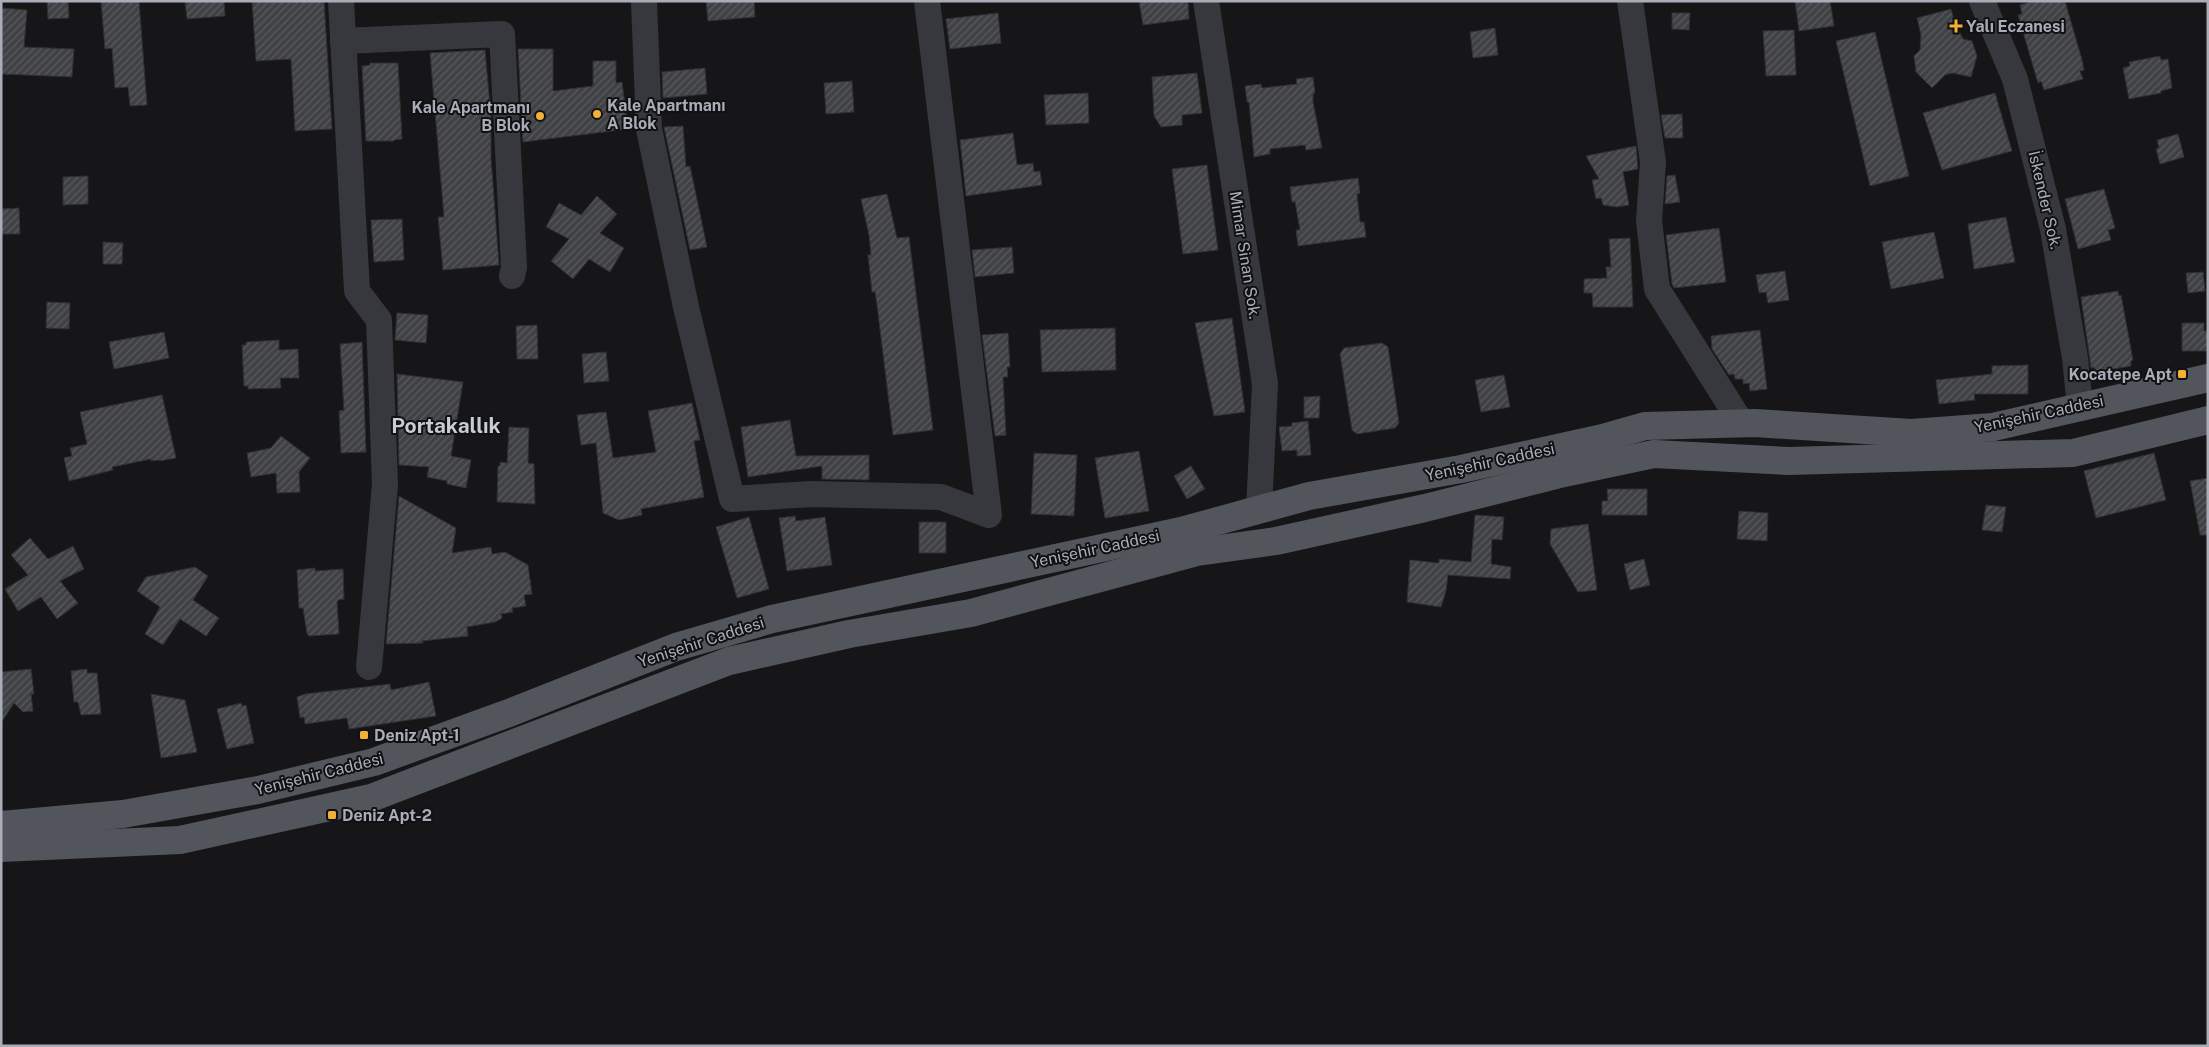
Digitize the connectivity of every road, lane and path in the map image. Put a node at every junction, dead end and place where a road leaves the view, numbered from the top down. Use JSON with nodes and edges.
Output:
{"nodes":[{"id":1,"x":341,"y":1,"type":"edge"},
{"id":2,"x":644,"y":1,"type":"edge"},
{"id":3,"x":927,"y":1,"type":"edge"},
{"id":4,"x":1206,"y":1,"type":"edge"},
{"id":5,"x":1630,"y":1,"type":"edge"},
{"id":6,"x":1982,"y":1,"type":"edge"},
{"id":7,"x":343,"y":41,"type":"junction"},
{"id":8,"x":512,"y":276,"type":"dead end"},
{"id":9,"x":2208,"y":378,"type":"edge"},
{"id":10,"x":2080,"y":406,"type":"junction"},
{"id":11,"x":2208,"y":420,"type":"edge"},
{"id":12,"x":1742,"y":424,"type":"junction"},
{"id":13,"x":1259,"y":510,"type":"junction"},
{"id":14,"x":370,"y":667,"type":"dead end"},
{"id":15,"x":1,"y":825,"type":"edge"},
{"id":16,"x":1,"y":848,"type":"edge"}],
"edges":[{"from":1,"to":7,"type":"street"},
{"from":2,"to":3,"type":"street"},
{"from":4,"to":13,"type":"street","name":"Mimar Sinan Sok."},
{"from":5,"to":12,"type":"street"},
{"from":6,"to":10,"type":"street","name":"İskender Sok."},
{"from":7,"to":8,"type":"street"},
{"from":7,"to":14,"type":"street"},
{"from":9,"to":10,"type":"main road","name":"Yenişehir Caddesi"},
{"from":10,"to":12,"type":"main road","name":"Yenişehir Caddesi"},
{"from":11,"to":16,"type":"main road","name":"Yenişehir Caddesi"},
{"from":12,"to":13,"type":"main road","name":"Yenişehir Caddesi"},
{"from":13,"to":15,"type":"main road","name":"Yenişehir Caddesi"}]}
